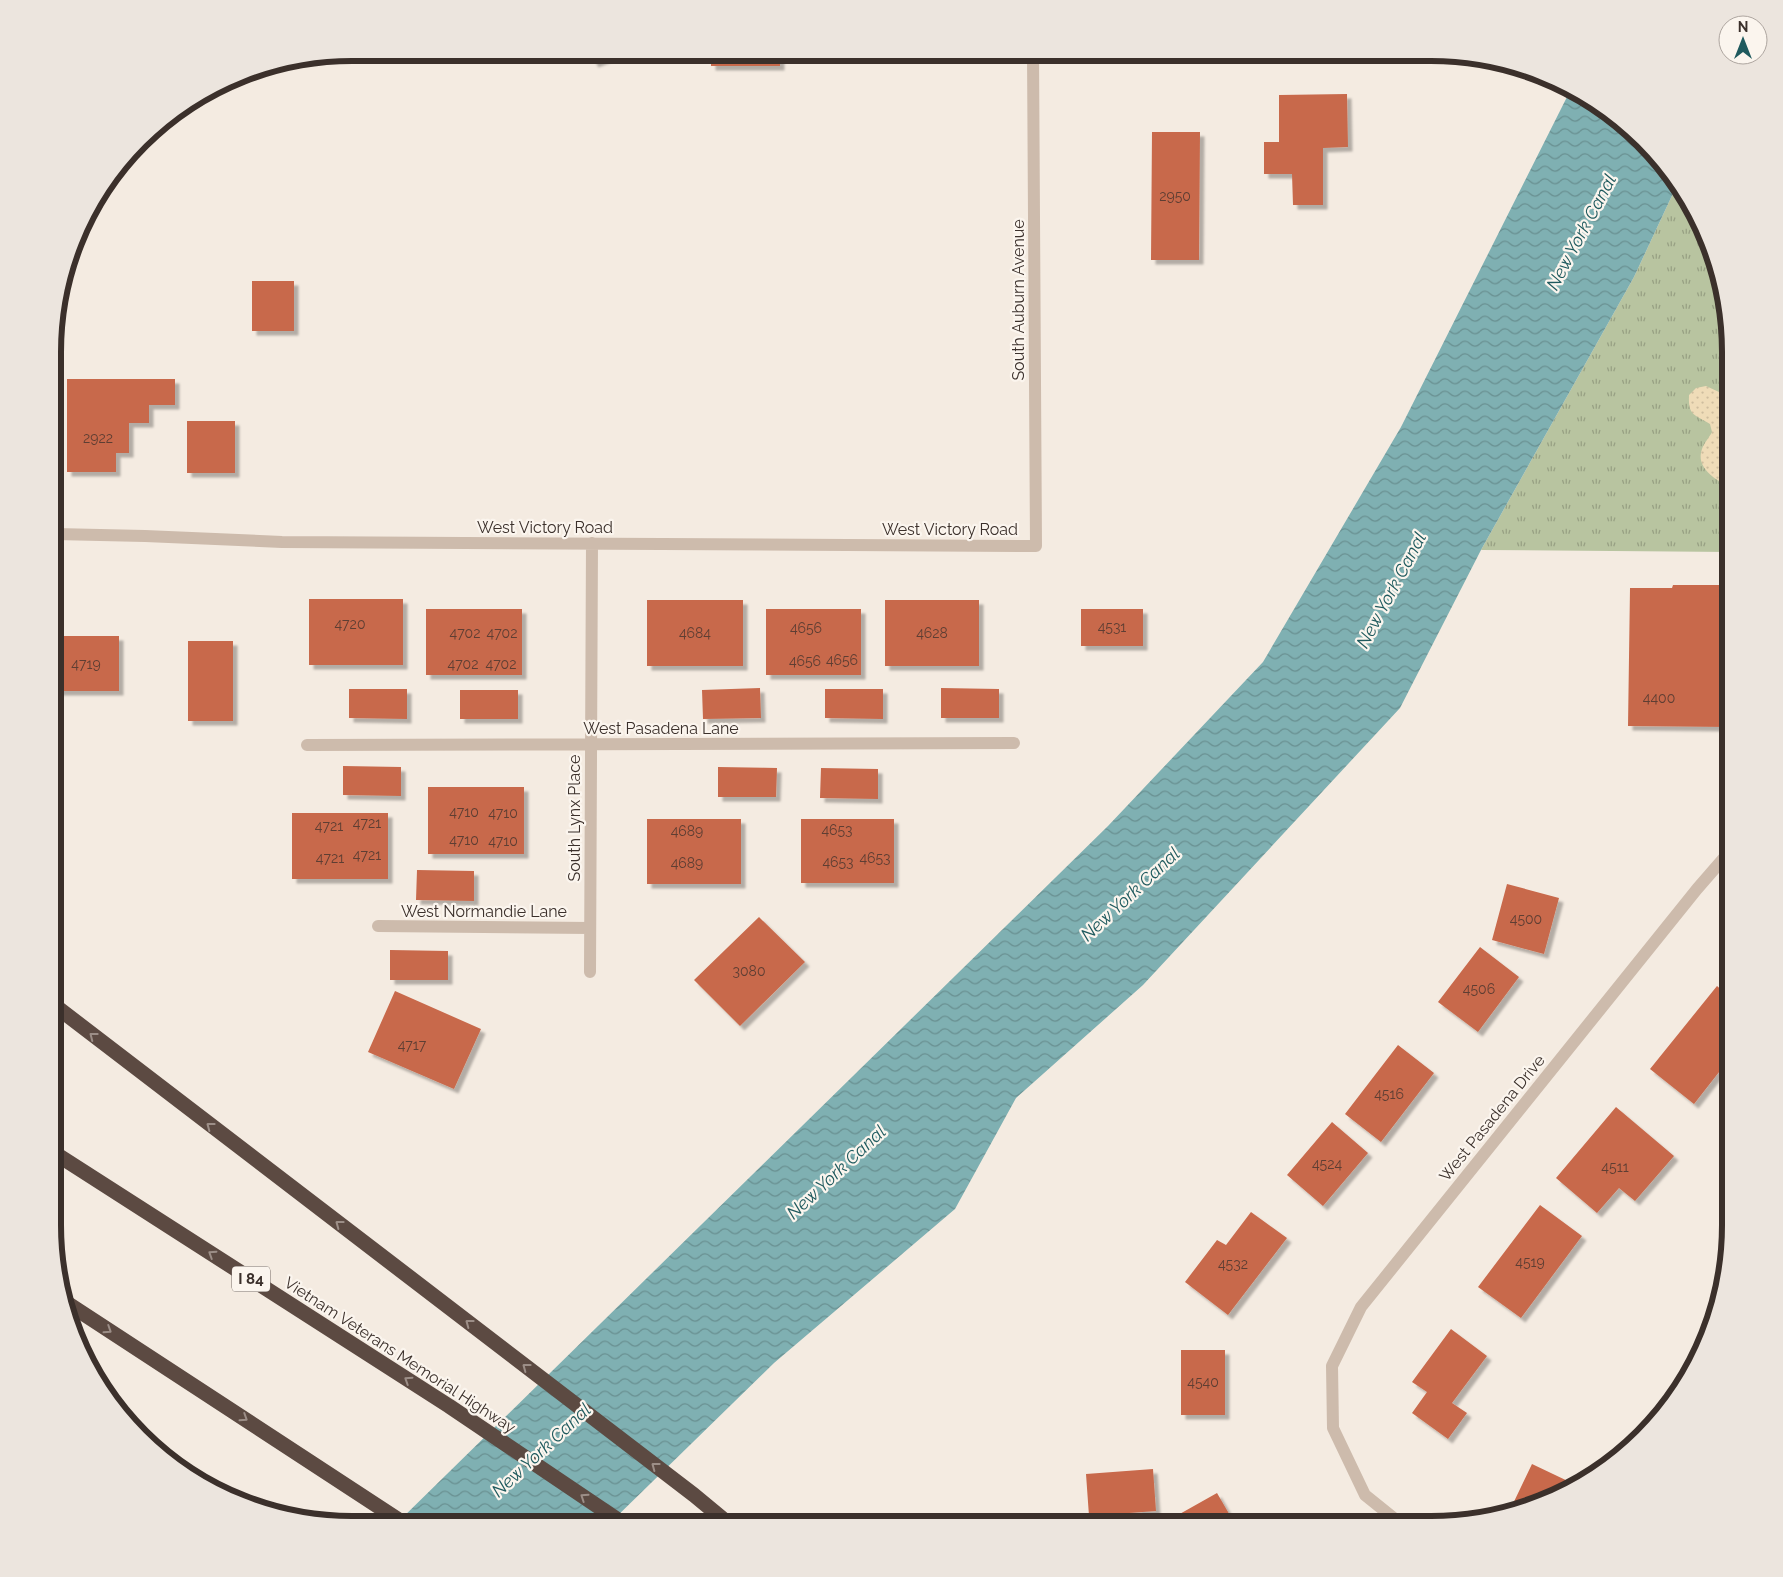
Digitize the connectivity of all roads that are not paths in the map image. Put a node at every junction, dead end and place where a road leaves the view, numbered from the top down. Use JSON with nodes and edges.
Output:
{"nodes":[{"id":1,"x":1033,"y":61,"type":"edge"},
{"id":2,"x":61,"y":534,"type":"edge"},
{"id":3,"x":592,"y":543,"type":"junction"},
{"id":4,"x":1036,"y":546,"type":"joint"},
{"id":5,"x":1014,"y":743,"type":"dead end"},
{"id":6,"x":591,"y":744,"type":"junction"},
{"id":7,"x":307,"y":745,"type":"dead end"},
{"id":8,"x":1722,"y":860,"type":"edge"},
{"id":9,"x":378,"y":926,"type":"dead end"},
{"id":10,"x":590,"y":928,"type":"junction"},
{"id":11,"x":590,"y":972,"type":"dead end"},
{"id":12,"x":61,"y":1010,"type":"edge"},
{"id":13,"x":61,"y":1157,"type":"edge"},
{"id":14,"x":73,"y":1307,"type":"edge"},
{"id":15,"x":393,"y":1516,"type":"edge"},
{"id":16,"x":612,"y":1516,"type":"edge"},
{"id":17,"x":719,"y":1516,"type":"edge"},
{"id":18,"x":1391,"y":1516,"type":"edge"}],
"edges":[{"from":1,"to":4,"type":"street","name":"South Auburn Avenue"},
{"from":2,"to":3,"type":"street","name":"West Victory Road"},
{"from":3,"to":4,"type":"street","name":"West Victory Road"},
{"from":3,"to":6,"type":"street","name":"South Lynx Place"},
{"from":5,"to":6,"type":"street","name":"West Pasadena Lane"},
{"from":6,"to":7,"type":"street","name":"West Pasadena Lane"},
{"from":6,"to":10,"type":"street","name":"South Lynx Place"},
{"from":8,"to":18,"type":"street","name":"West Pasadena Drive"},
{"from":9,"to":10,"type":"street","name":"West Normandie Lane"},
{"from":10,"to":11,"type":"street","name":"South Lynx Place"},
{"from":17,"to":12,"type":"highway","one_way":true},
{"from":16,"to":13,"type":"highway","name":"Vietnam Veterans Memorial Highway","number":"I 84","one_way":true},
{"from":14,"to":15,"type":"highway","one_way":true}]}
